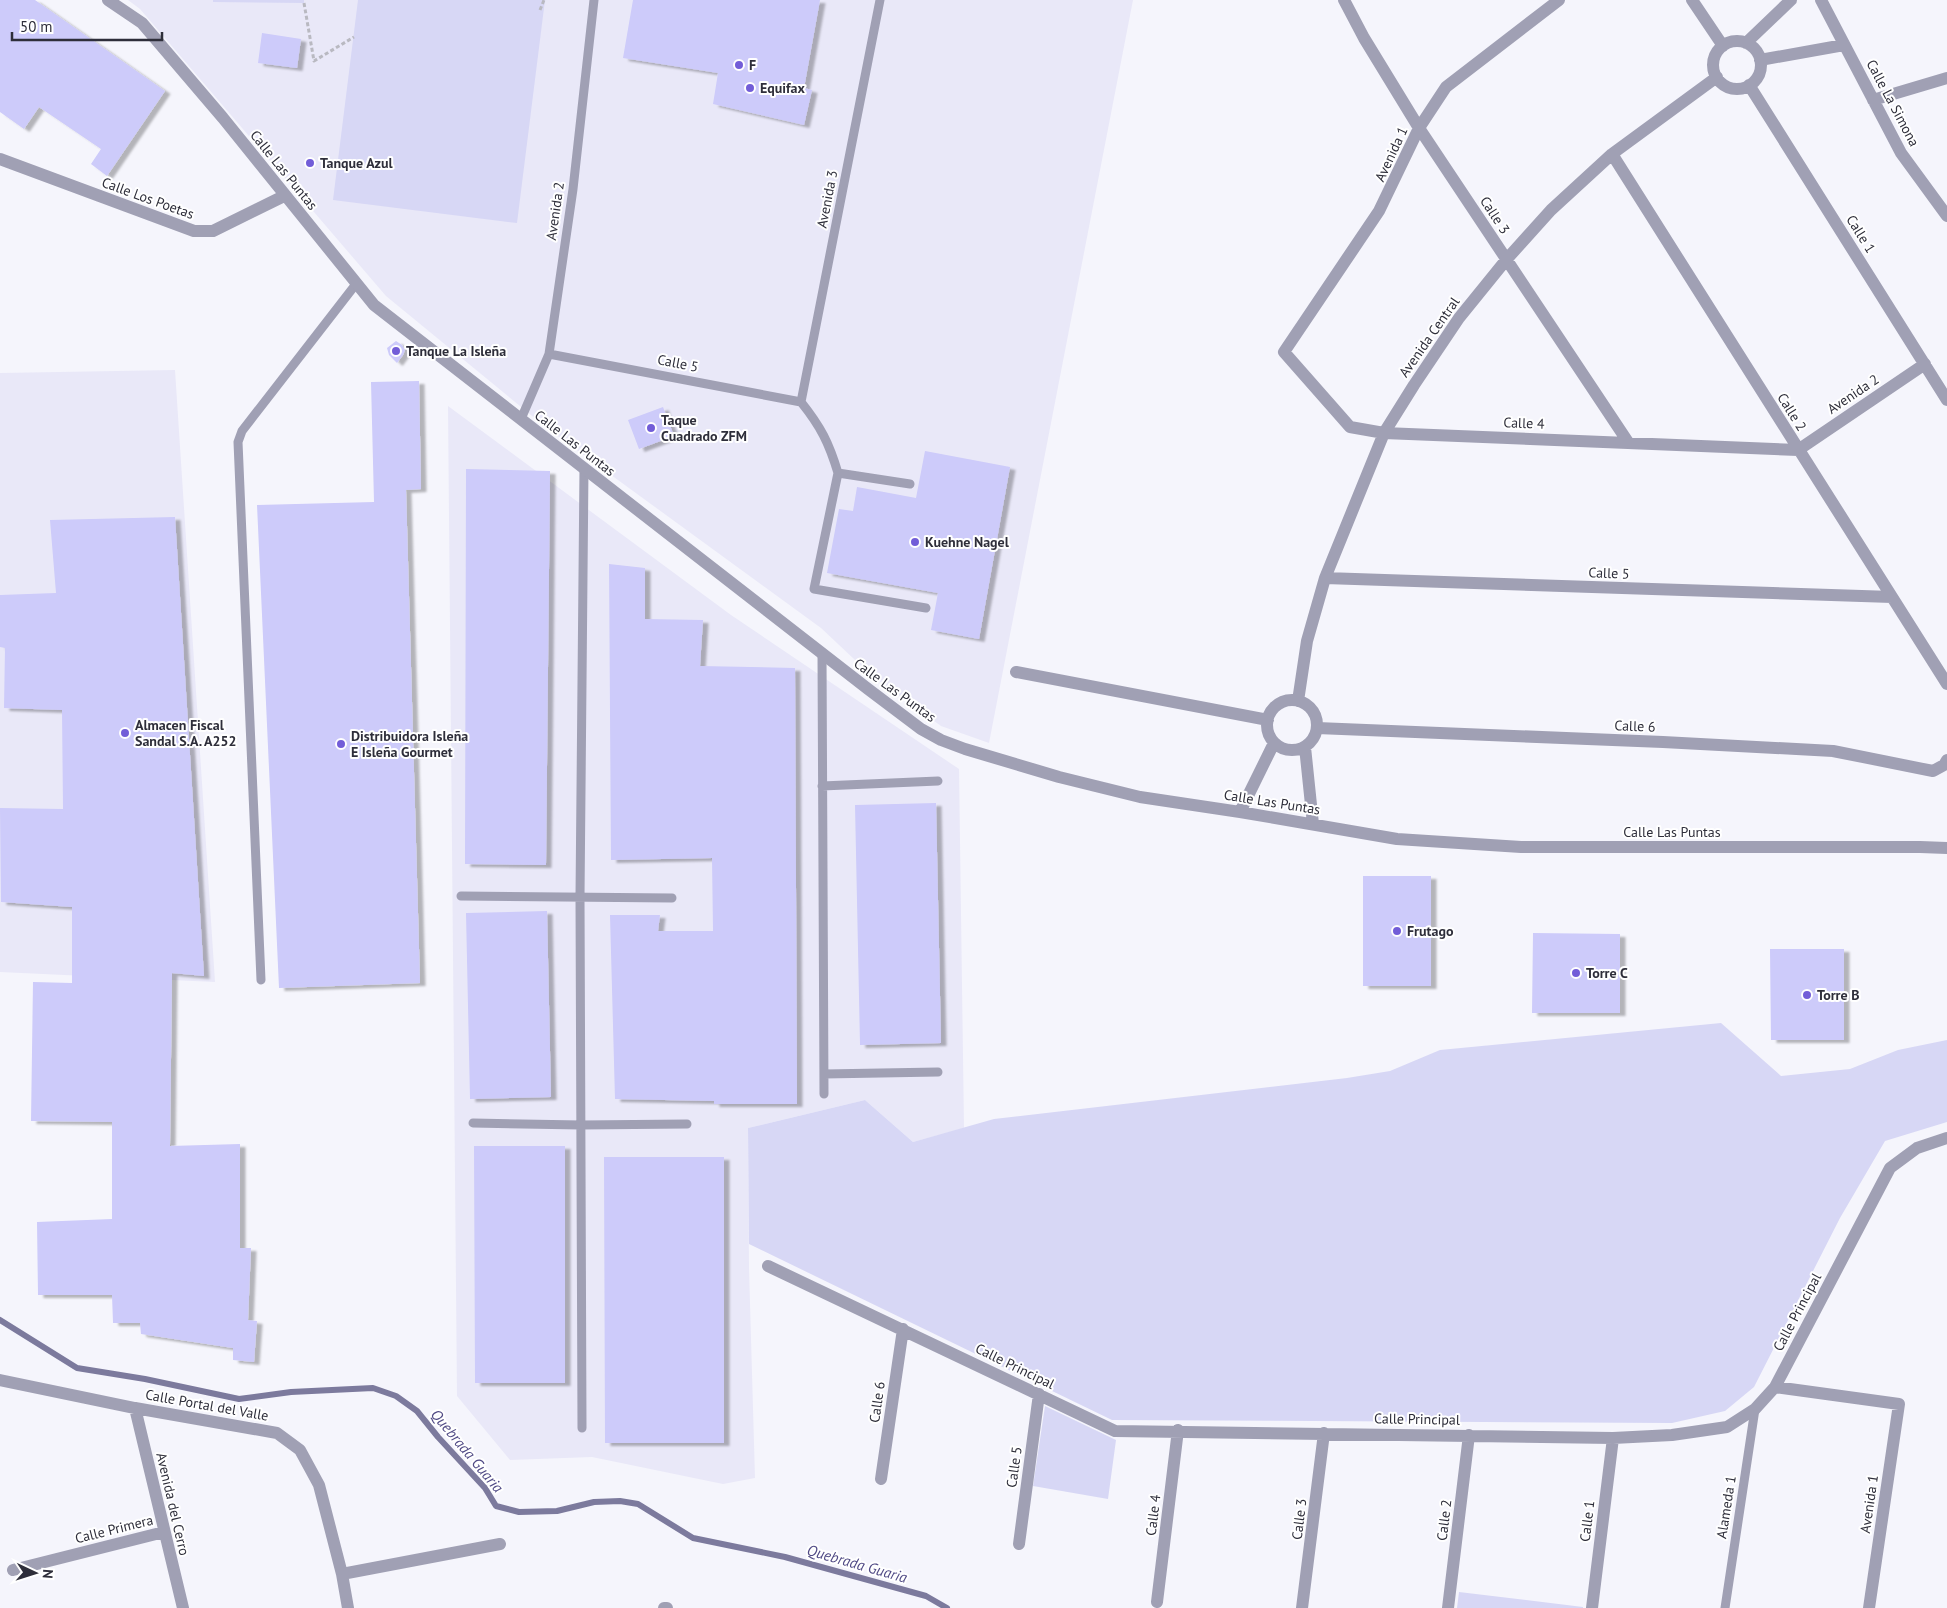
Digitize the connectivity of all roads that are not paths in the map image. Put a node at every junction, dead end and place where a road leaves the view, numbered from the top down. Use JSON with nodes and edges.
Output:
{"nodes":[{"id":1,"x":108,"y":0,"type":"edge"},
{"id":2,"x":594,"y":0,"type":"edge"},
{"id":3,"x":880,"y":0,"type":"edge"},
{"id":4,"x":1344,"y":0,"type":"edge"},
{"id":5,"x":1559,"y":0,"type":"edge"},
{"id":6,"x":1692,"y":0,"type":"edge"},
{"id":7,"x":1791,"y":0,"type":"edge"},
{"id":8,"x":1820,"y":0,"type":"edge"},
{"id":9,"x":1746,"y":43,"type":"junction"},
{"id":10,"x":1844,"y":45,"type":"junction"},
{"id":11,"x":1723,"y":46,"type":"junction"},
{"id":12,"x":1760,"y":60,"type":"junction"},
{"id":13,"x":1717,"y":77,"type":"junction"},
{"id":14,"x":1947,"y":78,"type":"edge"},
{"id":15,"x":1749,"y":85,"type":"junction"},
{"id":16,"x":1873,"y":100,"type":"junction"},
{"id":17,"x":1419,"y":128,"type":"junction"},
{"id":18,"x":1612,"y":154,"type":"junction"},
{"id":19,"x":0,"y":159,"type":"edge"},
{"id":20,"x":284,"y":196,"type":"junction"},
{"id":21,"x":1947,"y":216,"type":"edge"},
{"id":22,"x":1506,"y":260,"type":"junction"},
{"id":23,"x":356,"y":284,"type":"junction"},
{"id":24,"x":1284,"y":352,"type":"joint"},
{"id":25,"x":549,"y":354,"type":"junction"},
{"id":26,"x":1925,"y":364,"type":"junction"},
{"id":27,"x":1947,"y":400,"type":"edge"},
{"id":28,"x":801,"y":402,"type":"junction"},
{"id":29,"x":520,"y":419,"type":"junction"},
{"id":30,"x":1384,"y":433,"type":"junction"},
{"id":31,"x":1628,"y":442,"type":"junction"},
{"id":32,"x":1798,"y":450,"type":"junction"},
{"id":33,"x":584,"y":468,"type":"junction"},
{"id":34,"x":838,"y":473,"type":"junction"},
{"id":35,"x":910,"y":484,"type":"dead end"},
{"id":36,"x":1325,"y":578,"type":"junction"},
{"id":37,"x":1892,"y":597,"type":"junction"},
{"id":38,"x":926,"y":608,"type":"dead end"},
{"id":39,"x":822,"y":653,"type":"junction"},
{"id":40,"x":1016,"y":672,"type":"dead end"},
{"id":41,"x":1947,"y":684,"type":"edge"},
{"id":42,"x":1298,"y":701,"type":"junction"},
{"id":43,"x":1268,"y":720,"type":"junction"},
{"id":44,"x":1317,"y":728,"type":"junction"},
{"id":45,"x":1274,"y":743,"type":"junction"},
{"id":46,"x":1305,"y":747,"type":"junction"},
{"id":47,"x":1947,"y":760,"type":"edge"},
{"id":48,"x":938,"y":781,"type":"dead end"},
{"id":49,"x":822,"y":786,"type":"junction"},
{"id":50,"x":1240,"y":812,"type":"junction"},
{"id":51,"x":1313,"y":824,"type":"junction"},
{"id":52,"x":1947,"y":848,"type":"edge"},
{"id":53,"x":461,"y":896,"type":"dead end"},
{"id":54,"x":580,"y":897,"type":"junction"},
{"id":55,"x":672,"y":898,"type":"dead end"},
{"id":56,"x":261,"y":980,"type":"dead end"},
{"id":57,"x":938,"y":1072,"type":"dead end"},
{"id":58,"x":824,"y":1074,"type":"junction"},
{"id":59,"x":824,"y":1094,"type":"dead end"},
{"id":60,"x":473,"y":1123,"type":"dead end"},
{"id":61,"x":687,"y":1124,"type":"dead end"},
{"id":62,"x":581,"y":1126,"type":"junction"},
{"id":63,"x":1947,"y":1138,"type":"edge"},
{"id":64,"x":768,"y":1266,"type":"dead end"},
{"id":65,"x":903,"y":1329,"type":"junction"},
{"id":66,"x":0,"y":1380,"type":"edge"},
{"id":67,"x":1775,"y":1387,"type":"junction"},
{"id":68,"x":1039,"y":1394,"type":"junction"},
{"id":69,"x":135,"y":1408,"type":"junction"},
{"id":70,"x":1755,"y":1409,"type":"junction"},
{"id":71,"x":582,"y":1428,"type":"dead end"},
{"id":72,"x":1178,"y":1430,"type":"junction"},
{"id":73,"x":1324,"y":1433,"type":"junction"},
{"id":74,"x":1469,"y":1435,"type":"junction"},
{"id":75,"x":1613,"y":1438,"type":"junction"},
{"id":76,"x":881,"y":1479,"type":"dead end"},
{"id":77,"x":164,"y":1532,"type":"junction"},
{"id":78,"x":500,"y":1544,"type":"dead end"},
{"id":79,"x":1019,"y":1544,"type":"dead end"},
{"id":80,"x":13,"y":1570,"type":"dead end"},
{"id":81,"x":342,"y":1574,"type":"junction"},
{"id":82,"x":1157,"y":1602,"type":"dead end"},
{"id":83,"x":183,"y":1608,"type":"edge"},
{"id":84,"x":348,"y":1608,"type":"edge"},
{"id":85,"x":1302,"y":1608,"type":"edge"},
{"id":86,"x":1448,"y":1608,"type":"edge"},
{"id":87,"x":1592,"y":1608,"type":"edge"},
{"id":88,"x":1725,"y":1608,"type":"edge"},
{"id":89,"x":1869,"y":1608,"type":"edge"}],
"edges":[{"from":1,"to":20,"type":"street","name":"Calle Las Puntas"},
{"from":2,"to":25,"type":"lane","name":"Avenida 2"},
{"from":3,"to":28,"type":"lane","name":"Avenida 3"},
{"from":4,"to":17,"type":"street","name":"Calle 3"},
{"from":5,"to":17,"type":"street","name":"Avenida 1"},
{"from":6,"to":11,"type":"street"},
{"from":7,"to":9,"type":"street"},
{"from":8,"to":10,"type":"street","name":"Calle La Simona"},
{"from":9,"to":11,"type":"street"},
{"from":9,"to":12,"type":"street"},
{"from":10,"to":12,"type":"street"},
{"from":10,"to":16,"type":"street","name":"Calle La Simona"},
{"from":11,"to":13,"type":"street"},
{"from":12,"to":15,"type":"street"},
{"from":13,"to":15,"type":"street"},
{"from":13,"to":18,"type":"street","name":"Avenida Central"},
{"from":14,"to":16,"type":"street"},
{"from":15,"to":26,"type":"street","name":"Calle 1"},
{"from":16,"to":21,"type":"street","name":"Calle La Simona"},
{"from":17,"to":22,"type":"street","name":"Calle 3"},
{"from":17,"to":24,"type":"street","name":"Avenida 1"},
{"from":18,"to":22,"type":"street","name":"Avenida Central"},
{"from":18,"to":32,"type":"street","name":"Calle 2"},
{"from":19,"to":20,"type":"street","name":"Calle Los Poetas"},
{"from":20,"to":23,"type":"street","name":"Calle Las Puntas"},
{"from":22,"to":30,"type":"street","name":"Avenida Central"},
{"from":22,"to":31,"type":"street","name":"Calle 3"},
{"from":23,"to":29,"type":"street","name":"Calle Las Puntas"},
{"from":23,"to":56,"type":"lane"},
{"from":24,"to":30,"type":"street","name":"Calle 4"},
{"from":25,"to":28,"type":"lane","name":"Calle 5"},
{"from":25,"to":29,"type":"lane","name":"Avenida 2"},
{"from":26,"to":27,"type":"street","name":"Calle 1"},
{"from":26,"to":32,"type":"street","name":"Avenida 2"},
{"from":28,"to":34,"type":"lane"},
{"from":29,"to":33,"type":"street","name":"Calle Las Puntas"},
{"from":30,"to":31,"type":"street","name":"Calle 4"},
{"from":30,"to":36,"type":"street","name":"Avenida Central"},
{"from":31,"to":32,"type":"street","name":"Calle 4"},
{"from":32,"to":37,"type":"street","name":"Calle 2"},
{"from":33,"to":39,"type":"street","name":"Calle Las Puntas"},
{"from":33,"to":54,"type":"lane"},
{"from":34,"to":35,"type":"lane"},
{"from":34,"to":38,"type":"lane"},
{"from":36,"to":37,"type":"street","name":"Calle 5"},
{"from":36,"to":42,"type":"street","name":"Avenida Central"},
{"from":37,"to":41,"type":"street","name":"Calle 2"},
{"from":39,"to":49,"type":"lane"},
{"from":39,"to":50,"type":"street","name":"Calle Las Puntas"},
{"from":40,"to":43,"type":"street"},
{"from":42,"to":43,"type":"street"},
{"from":42,"to":44,"type":"street"},
{"from":43,"to":45,"type":"street"},
{"from":44,"to":46,"type":"street"},
{"from":44,"to":47,"type":"street","name":"Calle 6"},
{"from":45,"to":46,"type":"street"},
{"from":45,"to":50,"type":"street"},
{"from":46,"to":51,"type":"street"},
{"from":48,"to":49,"type":"lane"},
{"from":49,"to":58,"type":"lane"},
{"from":50,"to":51,"type":"street","name":"Calle Las Puntas"},
{"from":51,"to":52,"type":"street","name":"Calle Las Puntas"},
{"from":53,"to":54,"type":"lane"},
{"from":54,"to":55,"type":"lane"},
{"from":54,"to":62,"type":"lane"},
{"from":57,"to":58,"type":"lane"},
{"from":58,"to":59,"type":"lane"},
{"from":60,"to":62,"type":"lane"},
{"from":61,"to":62,"type":"lane"},
{"from":62,"to":71,"type":"lane"},
{"from":63,"to":67,"type":"street","name":"Calle Principal"},
{"from":64,"to":65,"type":"street","name":"Calle Principal"},
{"from":65,"to":68,"type":"street","name":"Calle Principal"},
{"from":65,"to":76,"type":"street","name":"Calle 6"},
{"from":66,"to":69,"type":"street","name":"Calle Portal del Valle"},
{"from":67,"to":70,"type":"street","name":"Calle Principal"},
{"from":67,"to":89,"type":"street","name":"Avenida 1"},
{"from":68,"to":72,"type":"street","name":"Calle Principal"},
{"from":68,"to":79,"type":"street","name":"Calle 5"},
{"from":69,"to":77,"type":"street","name":"Avenida del Cerro"},
{"from":69,"to":81,"type":"street","name":"Calle Portal del Valle"},
{"from":70,"to":75,"type":"street","name":"Calle Principal"},
{"from":70,"to":88,"type":"lane","name":"Alameda 1"},
{"from":72,"to":73,"type":"street","name":"Calle Principal"},
{"from":72,"to":82,"type":"street","name":"Calle 4"},
{"from":73,"to":74,"type":"street","name":"Calle Principal"},
{"from":73,"to":85,"type":"street","name":"Calle 3"},
{"from":74,"to":75,"type":"street","name":"Calle Principal"},
{"from":74,"to":86,"type":"street","name":"Calle 2"},
{"from":75,"to":87,"type":"street","name":"Calle 1"},
{"from":77,"to":80,"type":"street","name":"Calle Primera"},
{"from":77,"to":83,"type":"street","name":"Avenida del Cerro"},
{"from":78,"to":81,"type":"street"},
{"from":81,"to":84,"type":"street","name":"Calle Portal del Valle"}]}
